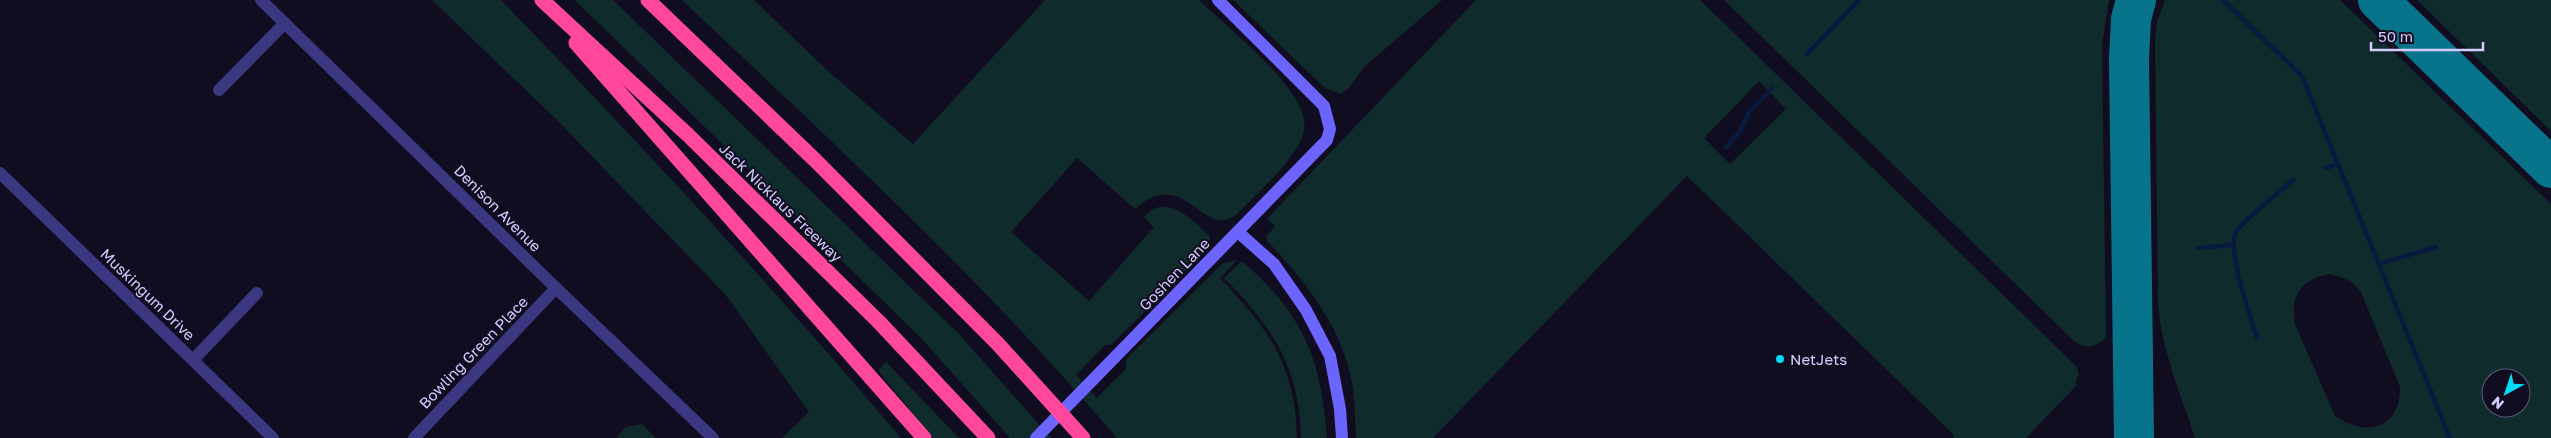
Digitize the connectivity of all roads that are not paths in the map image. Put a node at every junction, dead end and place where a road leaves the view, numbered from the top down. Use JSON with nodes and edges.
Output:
{"nodes":[{"id":1,"x":261,"y":0,"type":"edge"},
{"id":2,"x":541,"y":0,"type":"edge"},
{"id":3,"x":648,"y":0,"type":"edge"},
{"id":4,"x":1218,"y":0,"type":"edge"},
{"id":5,"x":285,"y":23,"type":"junction"},
{"id":6,"x":219,"y":90,"type":"dead end"},
{"id":7,"x":0,"y":173,"type":"edge"},
{"id":8,"x":1238,"y":232,"type":"junction"},
{"id":9,"x":556,"y":288,"type":"junction"},
{"id":10,"x":257,"y":293,"type":"dead end"},
{"id":11,"x":193,"y":360,"type":"junction"},
{"id":12,"x":273,"y":438,"type":"edge"},
{"id":13,"x":414,"y":438,"type":"edge"},
{"id":14,"x":713,"y":438,"type":"edge"},
{"id":15,"x":924,"y":438,"type":"edge"},
{"id":16,"x":988,"y":438,"type":"edge"},
{"id":17,"x":1036,"y":438,"type":"edge"},
{"id":18,"x":1083,"y":438,"type":"edge"},
{"id":19,"x":1342,"y":438,"type":"edge"}],
"edges":[{"from":1,"to":5,"type":"street","name":"Denison Avenue"},
{"from":2,"to":15,"type":"highway"},
{"from":2,"to":16,"type":"highway","name":"Jack Nicklaus Freeway"},
{"from":3,"to":18,"type":"highway"},
{"from":4,"to":8,"type":"street","name":"Goshen Lane"},
{"from":5,"to":6,"type":"street"},
{"from":5,"to":9,"type":"street","name":"Denison Avenue"},
{"from":7,"to":11,"type":"street","name":"Muskingum Drive"},
{"from":8,"to":17,"type":"street","name":"Goshen Lane"},
{"from":8,"to":19,"type":"street"},
{"from":9,"to":13,"type":"street","name":"Bowling Green Place"},
{"from":9,"to":14,"type":"street","name":"Denison Avenue"},
{"from":10,"to":11,"type":"street"},
{"from":11,"to":12,"type":"street","name":"Muskingum Drive"}]}
